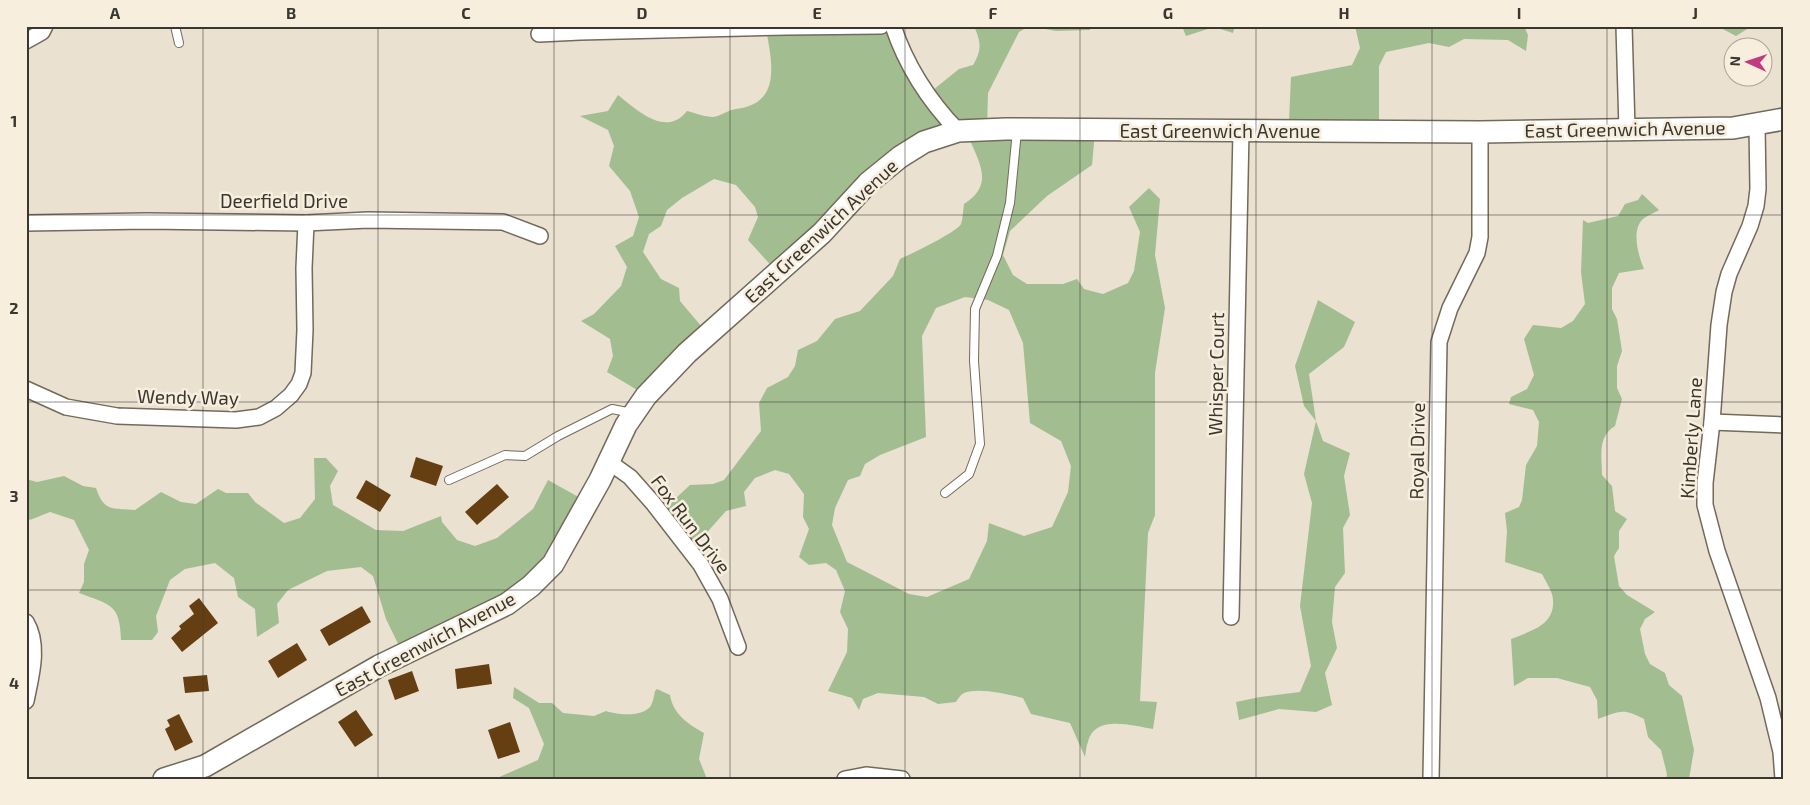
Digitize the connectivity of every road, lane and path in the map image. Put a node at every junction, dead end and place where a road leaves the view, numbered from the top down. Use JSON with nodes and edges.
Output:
{"nodes":[{"id":1,"x":45,"y":26,"type":"edge"},
{"id":2,"x":176,"y":26,"type":"edge"},
{"id":3,"x":881,"y":26,"type":"edge"},
{"id":4,"x":893,"y":26,"type":"edge"},
{"id":5,"x":1624,"y":26,"type":"edge"},
{"id":6,"x":539,"y":34,"type":"dead end"},
{"id":7,"x":26,"y":41,"type":"edge"},
{"id":8,"x":179,"y":42,"type":"dead end"},
{"id":9,"x":1784,"y":118,"type":"edge"},
{"id":10,"x":1757,"y":125,"type":"junction"},
{"id":11,"x":1626,"y":129,"type":"junction"},
{"id":12,"x":1018,"y":130,"type":"junction"},
{"id":13,"x":1241,"y":131,"type":"junction"},
{"id":14,"x":958,"y":132,"type":"junction"},
{"id":15,"x":1480,"y":132,"type":"junction"},
{"id":16,"x":26,"y":223,"type":"edge"},
{"id":17,"x":306,"y":223,"type":"junction"},
{"id":18,"x":540,"y":236,"type":"dead end"},
{"id":19,"x":26,"y":389,"type":"edge"},
{"id":20,"x":634,"y":414,"type":"junction"},
{"id":21,"x":1712,"y":422,"type":"junction"},
{"id":22,"x":1784,"y":425,"type":"edge"},
{"id":23,"x":610,"y":462,"type":"junction"},
{"id":24,"x":448,"y":480,"type":"dead end"},
{"id":25,"x":945,"y":493,"type":"dead end"},
{"id":26,"x":1231,"y":617,"type":"dead end"},
{"id":27,"x":26,"y":622,"type":"edge"},
{"id":28,"x":738,"y":647,"type":"dead end"},
{"id":29,"x":26,"y":701,"type":"edge"},
{"id":30,"x":198,"y":774,"type":"edge"},
{"id":31,"x":1431,"y":778,"type":"edge"},
{"id":32,"x":164,"y":779,"type":"edge"},
{"id":33,"x":845,"y":779,"type":"edge"},
{"id":34,"x":902,"y":779,"type":"edge"},
{"id":35,"x":1783,"y":779,"type":"edge"}],
"edges":[{"from":1,"to":7,"type":"street"},
{"from":2,"to":8,"type":"lane"},
{"from":3,"to":6,"type":"street"},
{"from":4,"to":14,"type":"street"},
{"from":5,"to":11,"type":"street"},
{"from":9,"to":10,"type":"street","name":"East Greenwich Avenue"},
{"from":10,"to":11,"type":"street","name":"East Greenwich Avenue"},
{"from":10,"to":21,"type":"street","name":"Kimberly Lane"},
{"from":11,"to":15,"type":"street","name":"East Greenwich Avenue"},
{"from":12,"to":13,"type":"street","name":"East Greenwich Avenue"},
{"from":12,"to":14,"type":"street","name":"East Greenwich Avenue"},
{"from":12,"to":25,"type":"lane"},
{"from":13,"to":15,"type":"street","name":"East Greenwich Avenue"},
{"from":13,"to":26,"type":"street","name":"Whisper Court"},
{"from":14,"to":20,"type":"street","name":"East Greenwich Avenue"},
{"from":15,"to":31,"type":"street","name":"Royal Drive"},
{"from":16,"to":17,"type":"street","name":"Deerfield Drive"},
{"from":17,"to":18,"type":"street","name":"Deerfield Drive"},
{"from":17,"to":19,"type":"street","name":"Wendy Way"},
{"from":20,"to":23,"type":"street","name":"East Greenwich Avenue"},
{"from":20,"to":24,"type":"lane"},
{"from":21,"to":22,"type":"street"},
{"from":21,"to":35,"type":"street","name":"Kimberly Lane"},
{"from":23,"to":28,"type":"street","name":"Fox Run Drive"},
{"from":23,"to":30,"type":"street","name":"East Greenwich Avenue"},
{"from":27,"to":29,"type":"street"},
{"from":30,"to":32,"type":"street","name":"East Greenwich Avenue"},
{"from":33,"to":34,"type":"street"}]}
